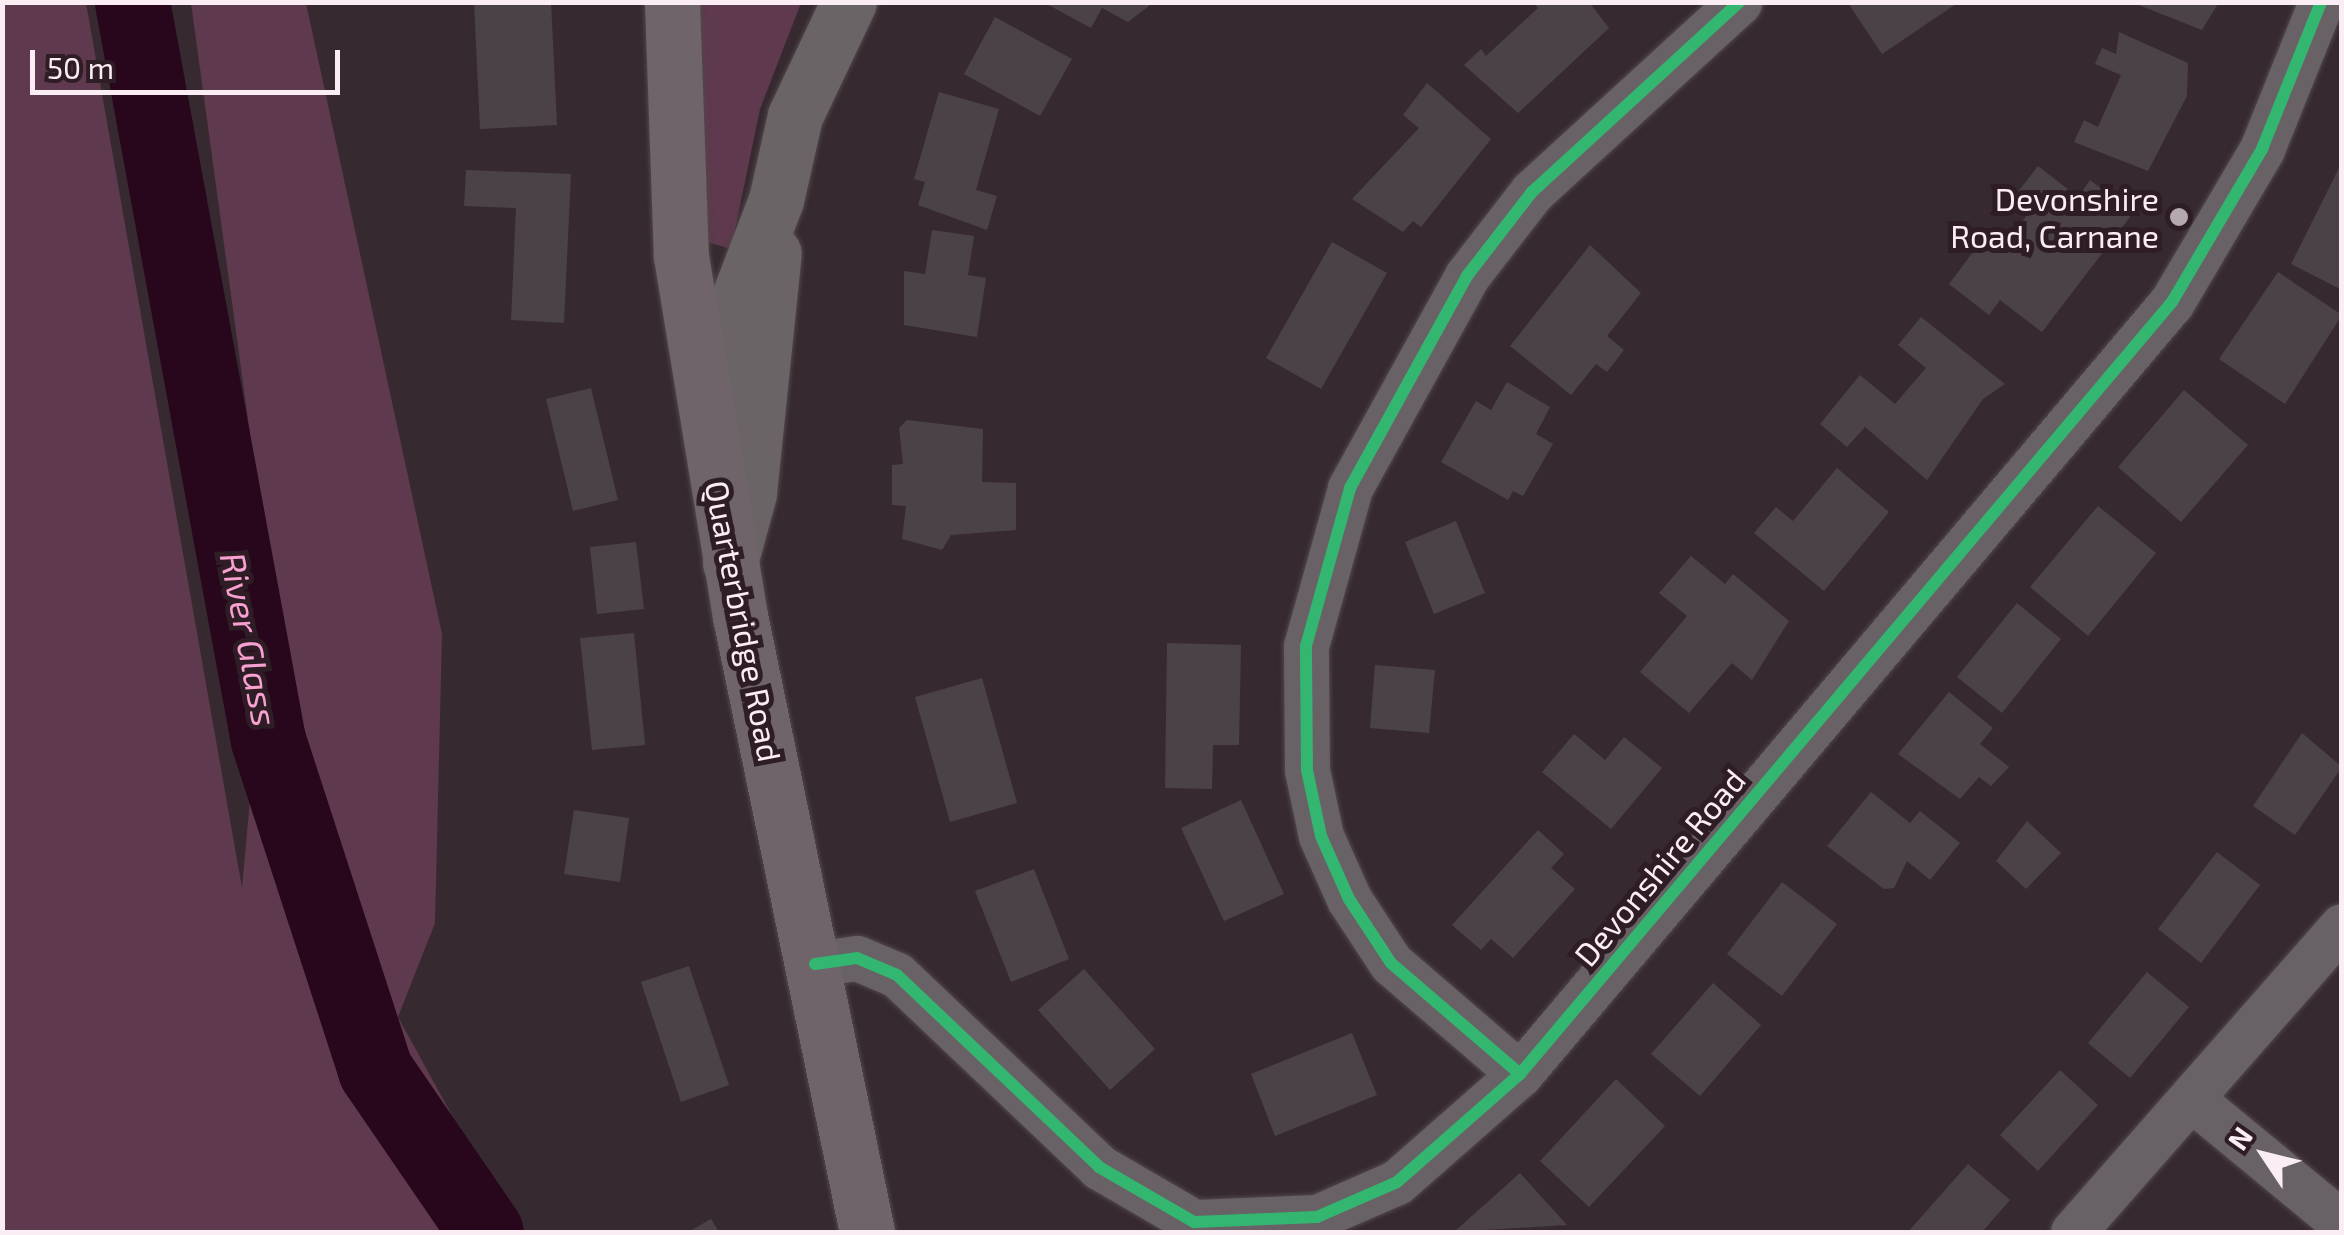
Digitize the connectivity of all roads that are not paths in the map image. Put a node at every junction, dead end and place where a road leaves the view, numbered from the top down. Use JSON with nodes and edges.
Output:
{"nodes":[{"id":1,"x":672,"y":2,"type":"edge"},
{"id":2,"x":849,"y":2,"type":"edge"},
{"id":3,"x":1739,"y":2,"type":"edge"},
{"id":4,"x":2321,"y":2,"type":"edge"},
{"id":5,"x":776,"y":200,"type":"junction"},
{"id":6,"x":707,"y":419,"type":"junction"},
{"id":7,"x":730,"y":564,"type":"junction"},
{"id":8,"x":2342,"y":926,"type":"edge"},
{"id":9,"x":815,"y":964,"type":"junction"},
{"id":10,"x":1520,"y":1074,"type":"junction"},
{"id":11,"x":2194,"y":1100,"type":"junction"},
{"id":12,"x":2342,"y":1224,"type":"edge"},
{"id":13,"x":1194,"y":1227,"type":"edge"},
{"id":14,"x":867,"y":1232,"type":"edge"},
{"id":15,"x":2073,"y":1232,"type":"edge"}],
"edges":[{"from":1,"to":6,"type":"highway","name":"Quarterbridge Road"},
{"from":2,"to":5,"type":"main road"},
{"from":3,"to":10,"type":"street"},
{"from":4,"to":10,"type":"street","name":"Devonshire Road"},
{"from":5,"to":6,"type":"main road"},
{"from":5,"to":7,"type":"main road"},
{"from":6,"to":7,"type":"highway","name":"Quarterbridge Road"},
{"from":7,"to":9,"type":"highway","name":"Quarterbridge Road"},
{"from":8,"to":11,"type":"street"},
{"from":9,"to":13,"type":"street","name":"Devonshire Road"},
{"from":9,"to":14,"type":"highway","name":"Quarterbridge Road"},
{"from":10,"to":13,"type":"street","name":"Devonshire Road"},
{"from":11,"to":12,"type":"street"},
{"from":11,"to":15,"type":"street"}]}
